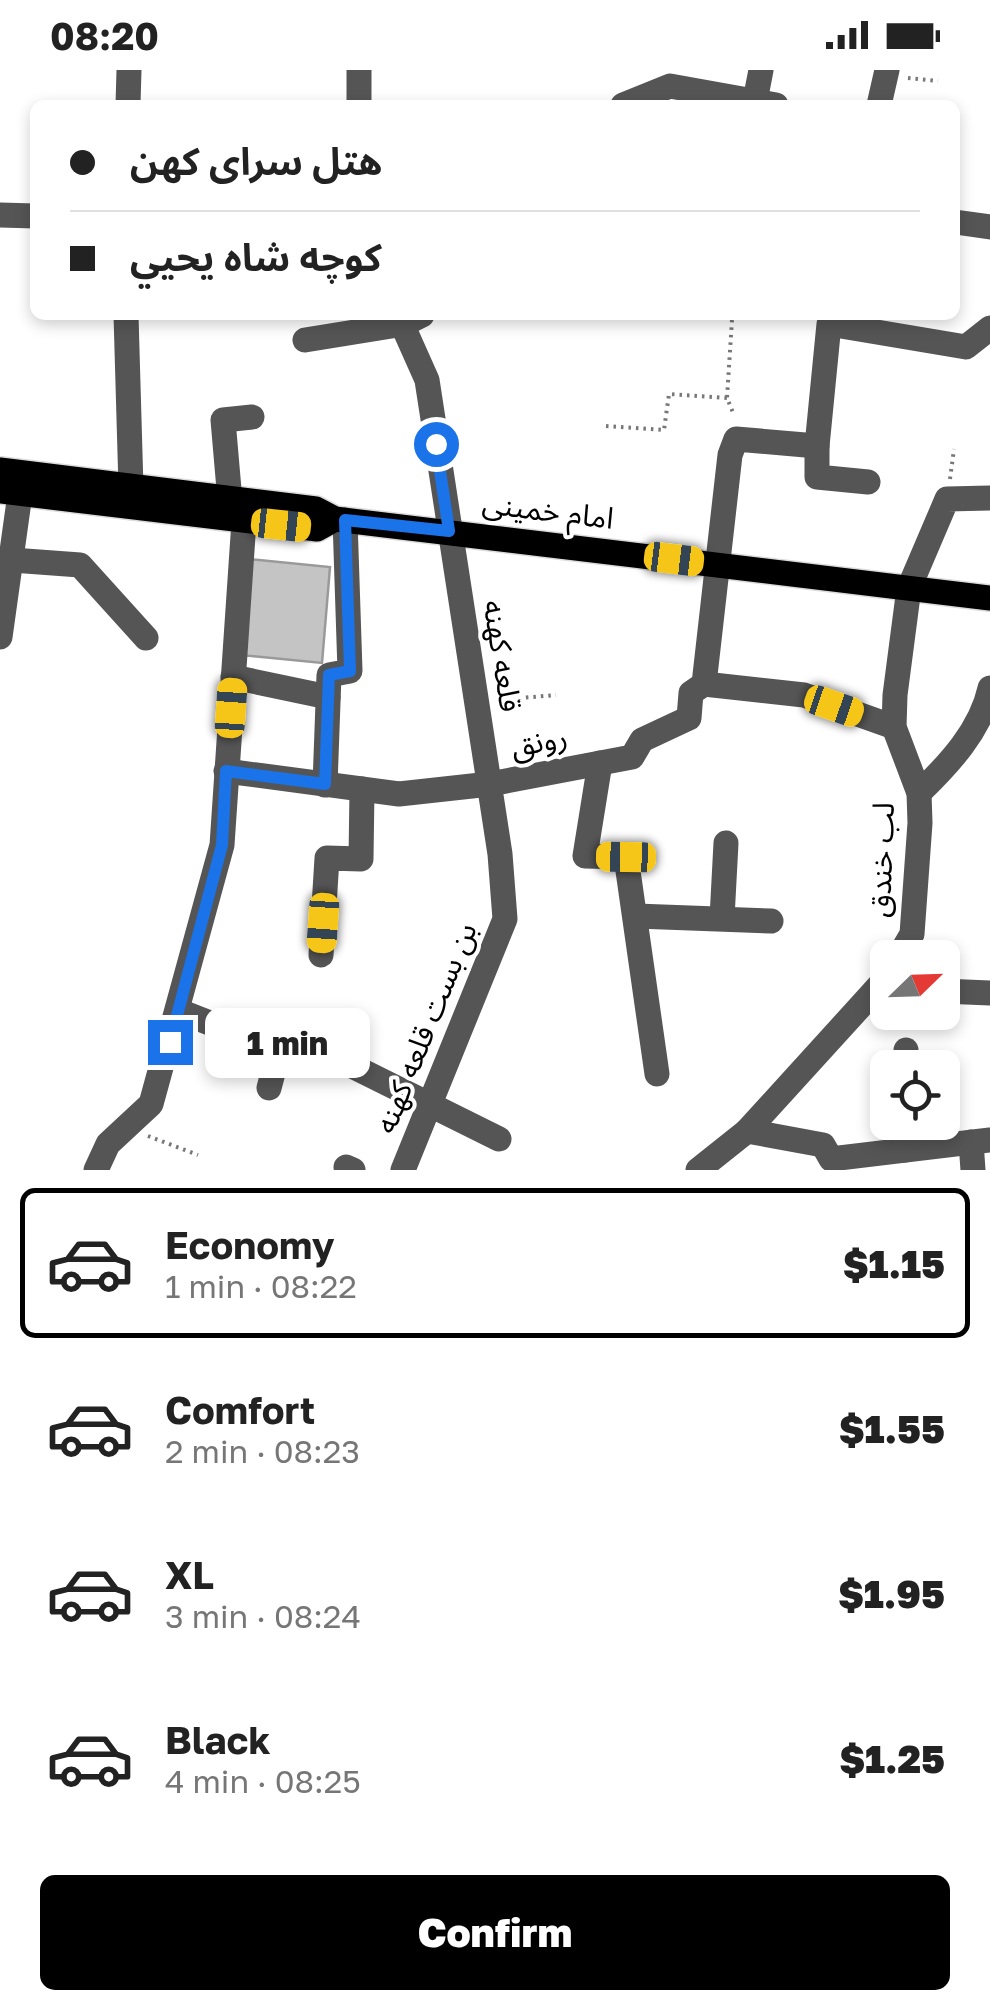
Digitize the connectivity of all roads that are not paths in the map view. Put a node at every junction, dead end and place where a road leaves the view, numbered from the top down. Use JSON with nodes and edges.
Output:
{"nodes":[{"id":1,"x":129,"y":70,"type":"edge"},
{"id":2,"x":359,"y":70,"type":"edge"},
{"id":3,"x":761,"y":70,"type":"edge"},
{"id":4,"x":886,"y":73,"type":"edge"},
{"id":5,"x":128,"y":100,"type":"edge"},
{"id":6,"x":359,"y":100,"type":"edge"},
{"id":7,"x":635,"y":100,"type":"edge"},
{"id":8,"x":749,"y":100,"type":"edge"},
{"id":9,"x":766,"y":100,"type":"edge"},
{"id":10,"x":880,"y":100,"type":"edge"},
{"id":11,"x":0,"y":215,"type":"edge"},
{"id":12,"x":30,"y":216,"type":"edge"},
{"id":13,"x":960,"y":223,"type":"edge"},
{"id":14,"x":990,"y":227,"type":"edge"},
{"id":15,"x":126,"y":320,"type":"edge"},
{"id":16,"x":399,"y":320,"type":"edge"},
{"id":17,"x":409,"y":320,"type":"edge"},
{"id":18,"x":990,"y":328,"type":"edge"},
{"id":19,"x":304,"y":340,"type":"dead end"},
{"id":20,"x":252,"y":417,"type":"dead end"},
{"id":21,"x":817,"y":446,"type":"junction"},
{"id":22,"x":11,"y":482,"type":"edge"},
{"id":23,"x":868,"y":482,"type":"dead end"},
{"id":24,"x":131,"y":488,"type":"junction"},
{"id":25,"x":990,"y":498,"type":"edge"},
{"id":26,"x":237,"y":511,"type":"junction"},
{"id":27,"x":340,"y":520,"type":"junction"},
{"id":28,"x":449,"y":531,"type":"junction"},
{"id":29,"x":12,"y":560,"type":"junction"},
{"id":30,"x":718,"y":564,"type":"junction"},
{"id":31,"x":910,"y":588,"type":"junction"},
{"id":32,"x":990,"y":598,"type":"edge"},
{"id":33,"x":0,"y":637,"type":"edge"},
{"id":34,"x":146,"y":638,"type":"dead end"},
{"id":35,"x":233,"y":677,"type":"junction"},
{"id":36,"x":704,"y":684,"type":"junction"},
{"id":37,"x":990,"y":688,"type":"edge"},
{"id":38,"x":328,"y":697,"type":"junction"},
{"id":39,"x":894,"y":726,"type":"junction"},
{"id":40,"x":983,"y":727,"type":"edge"},
{"id":41,"x":600,"y":763,"type":"junction"},
{"id":42,"x":226,"y":771,"type":"junction"},
{"id":43,"x":325,"y":784,"type":"junction"},
{"id":44,"x":490,"y":787,"type":"junction"},
{"id":45,"x":362,"y":789,"type":"junction"},
{"id":46,"x":919,"y":793,"type":"junction"},
{"id":47,"x":726,"y":843,"type":"dead end"},
{"id":48,"x":636,"y":916,"type":"junction"},
{"id":49,"x":722,"y":918,"type":"junction"},
{"id":50,"x":771,"y":922,"type":"dead end"},
{"id":51,"x":908,"y":940,"type":"edge"},
{"id":52,"x":320,"y":955,"type":"dead end"},
{"id":53,"x":960,"y":992,"type":"edge"},
{"id":54,"x":990,"y":993,"type":"edge"},
{"id":55,"x":870,"y":1000,"type":"edge"},
{"id":56,"x":179,"y":1011,"type":"junction"},
{"id":57,"x":334,"y":1057,"type":"dead end"},
{"id":58,"x":657,"y":1074,"type":"dead end"},
{"id":59,"x":269,"y":1088,"type":"dead end"},
{"id":60,"x":430,"y":1106,"type":"junction"},
{"id":61,"x":499,"y":1139,"type":"dead end"},
{"id":62,"x":905,"y":1140,"type":"edge"},
{"id":63,"x":981,"y":1141,"type":"edge"},
{"id":64,"x":734,"y":1150,"type":"edge"},
{"id":65,"x":905,"y":1150,"type":"junction"},
{"id":66,"x":831,"y":1164,"type":"edge"},
{"id":67,"x":96,"y":1170,"type":"edge"},
{"id":68,"x":403,"y":1170,"type":"edge"},
{"id":69,"x":698,"y":1170,"type":"edge"},
{"id":70,"x":973,"y":1170,"type":"edge"}],
"edges":[{"from":1,"to":5,"type":"street"},
{"from":2,"to":6,"type":"street"},
{"from":3,"to":9,"type":"street"},
{"from":4,"to":10,"type":"street"},
{"from":7,"to":8,"type":"street"},
{"from":11,"to":12,"type":"street"},
{"from":13,"to":14,"type":"street"},
{"from":15,"to":24,"type":"street"},
{"from":16,"to":19,"type":"street"},
{"from":17,"to":28,"type":"street","name":"قلعه کهنه"},
{"from":18,"to":21,"type":"street"},
{"from":20,"to":26,"type":"street"},
{"from":21,"to":23,"type":"street"},
{"from":21,"to":30,"type":"street","name":"رونق"},
{"from":22,"to":24,"type":"main road","name":"امام خمینی"},
{"from":22,"to":26,"type":"main road","name":"امام خمینی"},
{"from":22,"to":29,"type":"street"},
{"from":24,"to":26,"type":"main road","name":"امام خمینی"},
{"from":25,"to":31,"type":"street","name":"لب خندق"},
{"from":26,"to":27,"type":"main road","name":"امام خمینی"},
{"from":26,"to":35,"type":"street"},
{"from":27,"to":28,"type":"main road","name":"امام خمینی"},
{"from":27,"to":38,"type":"street"},
{"from":28,"to":30,"type":"main road","name":"امام خمینی"},
{"from":28,"to":44,"type":"street","name":"قلعه کهنه"},
{"from":29,"to":33,"type":"street"},
{"from":29,"to":34,"type":"street"},
{"from":30,"to":31,"type":"main road","name":"امام خمینی"},
{"from":30,"to":36,"type":"street","name":"رونق"},
{"from":31,"to":32,"type":"main road","name":"امام خمینی"},
{"from":31,"to":39,"type":"street","name":"لب خندق"},
{"from":35,"to":38,"type":"street"},
{"from":35,"to":42,"type":"street"},
{"from":36,"to":39,"type":"street"},
{"from":36,"to":41,"type":"street","name":"رونق"},
{"from":37,"to":40,"type":"street"},
{"from":38,"to":43,"type":"street"},
{"from":39,"to":46,"type":"street","name":"لب خندق"},
{"from":40,"to":46,"type":"street"},
{"from":41,"to":44,"type":"street","name":"رونق"},
{"from":41,"to":48,"type":"street"},
{"from":42,"to":43,"type":"street","name":"رونق"},
{"from":42,"to":56,"type":"street"},
{"from":43,"to":45,"type":"street","name":"رونق"},
{"from":44,"to":45,"type":"street","name":"رونق"},
{"from":44,"to":60,"type":"street","name":"بن بست قلعه کهنه"},
{"from":45,"to":52,"type":"street"},
{"from":46,"to":51,"type":"street","name":"لب خندق"},
{"from":47,"to":49,"type":"street"},
{"from":48,"to":49,"type":"street"},
{"from":48,"to":58,"type":"street"},
{"from":49,"to":50,"type":"street"},
{"from":53,"to":54,"type":"street"},
{"from":55,"to":64,"type":"street"},
{"from":56,"to":59,"type":"street"},
{"from":56,"to":67,"type":"street"},
{"from":57,"to":60,"type":"street"},
{"from":60,"to":61,"type":"street"},
{"from":60,"to":68,"type":"street","name":"بن بست قلعه کهنه"},
{"from":62,"to":65,"type":"street"},
{"from":63,"to":65,"type":"street"},
{"from":63,"to":70,"type":"street"},
{"from":64,"to":66,"type":"street"},
{"from":64,"to":69,"type":"street"},
{"from":65,"to":66,"type":"street"}]}
